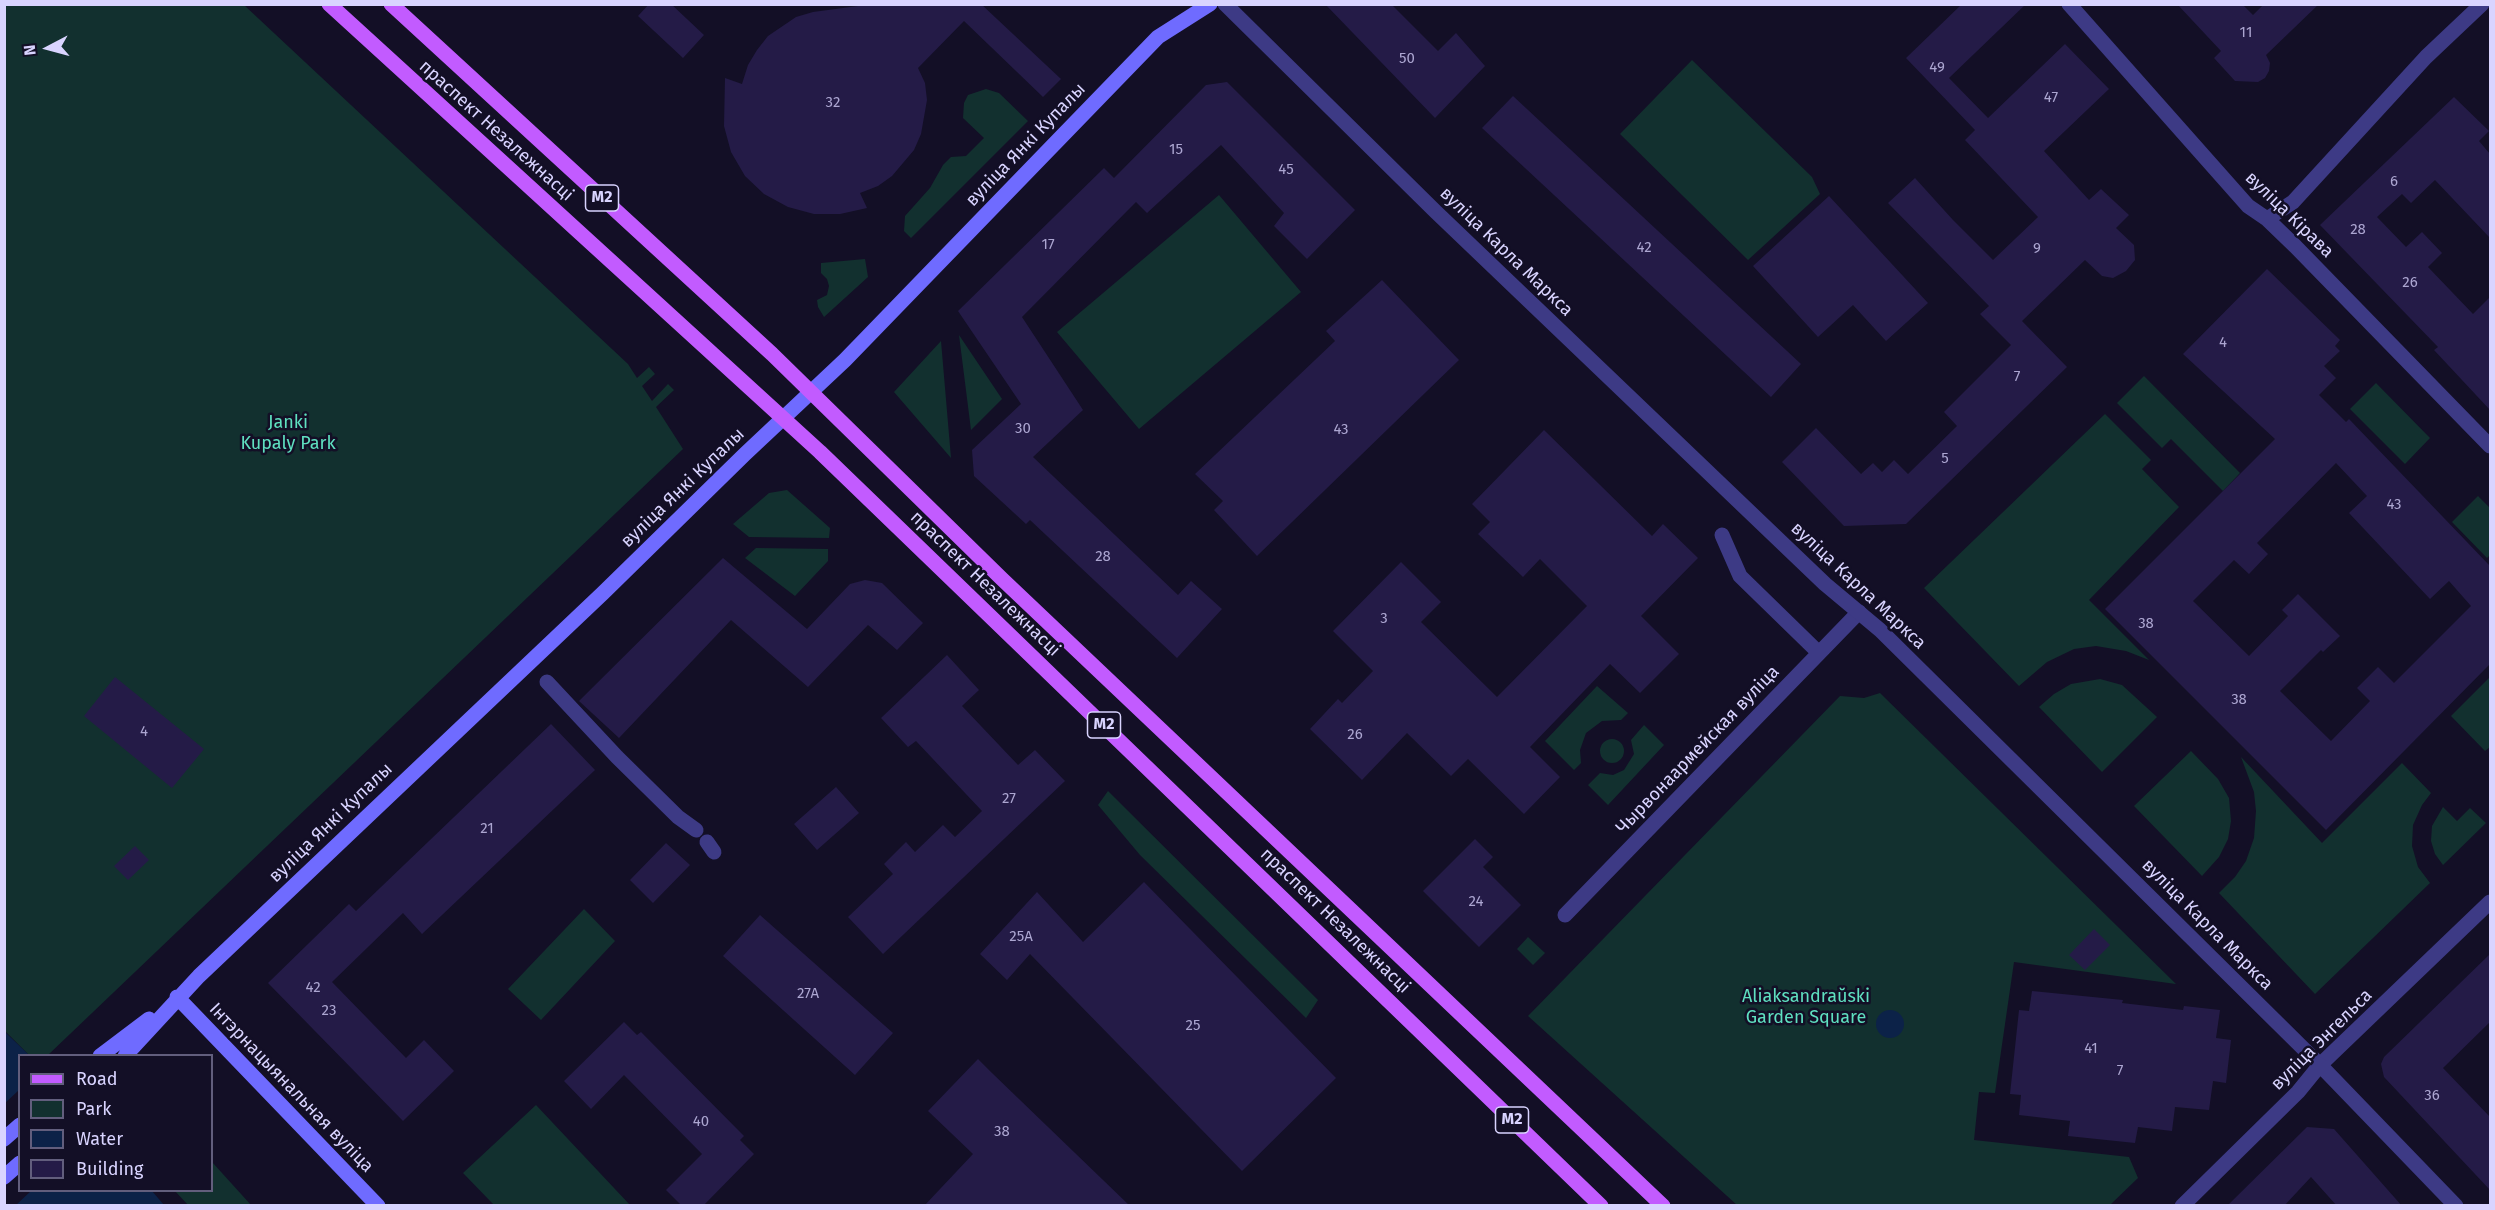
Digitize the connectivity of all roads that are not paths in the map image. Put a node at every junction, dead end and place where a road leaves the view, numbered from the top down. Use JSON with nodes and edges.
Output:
{"nodes":[{"id":1,"x":328,"y":4,"type":"edge"},
{"id":2,"x":391,"y":4,"type":"edge"},
{"id":3,"x":1210,"y":4,"type":"edge"},
{"id":4,"x":1225,"y":4,"type":"edge"},
{"id":5,"x":2069,"y":4,"type":"edge"},
{"id":6,"x":2482,"y":4,"type":"edge"},
{"id":7,"x":2266,"y":219,"type":"junction"},
{"id":8,"x":812,"y":392,"type":"junction"},
{"id":9,"x":783,"y":419,"type":"junction"},
{"id":10,"x":2490,"y":446,"type":"edge"},
{"id":11,"x":1722,"y":535,"type":"dead end"},
{"id":12,"x":1859,"y":612,"type":"junction"},
{"id":13,"x":1819,"y":654,"type":"junction"},
{"id":14,"x":547,"y":682,"type":"dead end"},
{"id":15,"x":696,"y":831,"type":"dead end"},
{"id":16,"x":2490,"y":902,"type":"edge"},
{"id":17,"x":1565,"y":915,"type":"dead end"},
{"id":18,"x":177,"y":997,"type":"junction"},
{"id":19,"x":103,"y":1054,"type":"edge"},
{"id":20,"x":126,"y":1054,"type":"edge"},
{"id":21,"x":2320,"y":1065,"type":"junction"},
{"id":22,"x":18,"y":1127,"type":"edge"},
{"id":23,"x":4,"y":1139,"type":"edge"},
{"id":24,"x":18,"y":1164,"type":"edge"},
{"id":25,"x":4,"y":1177,"type":"edge"},
{"id":26,"x":378,"y":1206,"type":"edge"},
{"id":27,"x":1601,"y":1206,"type":"edge"},
{"id":28,"x":1663,"y":1206,"type":"edge"},
{"id":29,"x":2182,"y":1206,"type":"edge"},
{"id":30,"x":2456,"y":1206,"type":"edge"}],
"edges":[{"from":1,"to":9,"type":"main road","name":"праспект Незалежнасці","number":"М2"},
{"from":2,"to":8,"type":"main road","name":"праспект Незалежнасці","number":"М2"},
{"from":3,"to":8,"type":"main road","name":"вуліца Янкі Купалы"},
{"from":4,"to":12,"type":"street","name":"вуліца Карла Маркса"},
{"from":5,"to":7,"type":"street","name":"вуліца Кірава"},
{"from":6,"to":7,"type":"street"},
{"from":7,"to":10,"type":"street","name":"вуліца Кірава"},
{"from":8,"to":9,"type":"main road","name":"вуліца Янкі Купалы"},
{"from":8,"to":28,"type":"main road","name":"праспект Незалежнасці","number":"М2"},
{"from":9,"to":18,"type":"main road","name":"вуліца Янкі Купалы"},
{"from":9,"to":27,"type":"main road","name":"праспект Незалежнасці","number":"М2"},
{"from":11,"to":13,"type":"street"},
{"from":12,"to":13,"type":"street","name":"Чырвонаармейская вуліца"},
{"from":12,"to":21,"type":"street","name":"вуліца Карла Маркса"},
{"from":13,"to":17,"type":"street","name":"Чырвонаармейская вуліца"},
{"from":14,"to":15,"type":"street"},
{"from":16,"to":21,"type":"street","name":"вуліца Энгельса"},
{"from":18,"to":19,"type":"main road","name":"вуліца Янкі Купалы"},
{"from":18,"to":20,"type":"main road","name":"вуліца Янкі Купалы"},
{"from":18,"to":26,"type":"main road","name":"Інтэрнацыянальная вуліца"},
{"from":21,"to":29,"type":"street","name":"вуліца Энгельса"},
{"from":21,"to":30,"type":"street","name":"вуліца Карла Маркса"},
{"from":22,"to":23,"type":"main road"},
{"from":24,"to":25,"type":"main road"}]}
